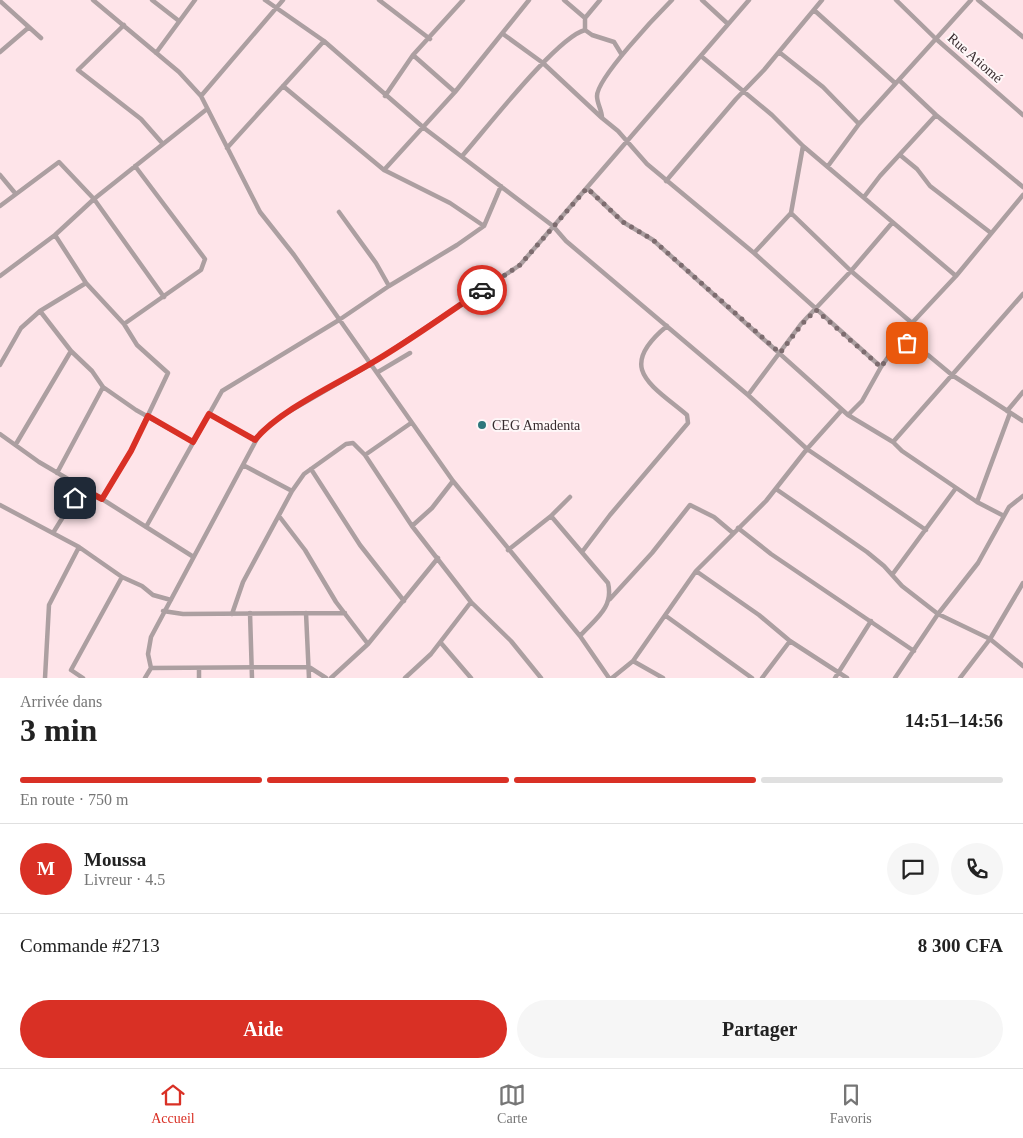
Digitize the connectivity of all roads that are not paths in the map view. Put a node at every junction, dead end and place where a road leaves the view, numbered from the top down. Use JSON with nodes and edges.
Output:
{"nodes":[{"id":1,"x":94,"y":0,"type":"edge"},
{"id":2,"x":152,"y":0,"type":"edge"},
{"id":3,"x":195,"y":0,"type":"edge"},
{"id":4,"x":265,"y":0,"type":"edge"},
{"id":5,"x":283,"y":0,"type":"edge"},
{"id":6,"x":380,"y":0,"type":"edge"},
{"id":7,"x":462,"y":0,"type":"edge"},
{"id":8,"x":529,"y":0,"type":"edge"},
{"id":9,"x":564,"y":0,"type":"edge"},
{"id":10,"x":600,"y":0,"type":"edge"},
{"id":11,"x":672,"y":0,"type":"edge"},
{"id":12,"x":702,"y":0,"type":"edge"},
{"id":13,"x":749,"y":0,"type":"edge"},
{"id":14,"x":822,"y":0,"type":"edge"},
{"id":15,"x":896,"y":0,"type":"edge"},
{"id":16,"x":971,"y":0,"type":"edge"},
{"id":17,"x":978,"y":0,"type":"edge"},
{"id":18,"x":0,"y":1,"type":"edge"},
{"id":19,"x":387,"y":2,"type":"edge"},
{"id":20,"x":276,"y":9,"type":"junction"},
{"id":21,"x":814,"y":10,"type":"junction"},
{"id":22,"x":585,"y":18,"type":"junction"},
{"id":23,"x":179,"y":21,"type":"junction"},
{"id":24,"x":728,"y":24,"type":"junction"},
{"id":25,"x":124,"y":25,"type":"junction"},
{"id":26,"x":28,"y":28,"type":"junction"},
{"id":27,"x":585,"y":30,"type":"junction"},
{"id":28,"x":503,"y":34,"type":"junction"},
{"id":29,"x":1023,"y":37,"type":"edge"},
{"id":30,"x":41,"y":38,"type":"dead end"},
{"id":31,"x":935,"y":38,"type":"junction"},
{"id":32,"x":430,"y":39,"type":"junction"},
{"id":33,"x":324,"y":40,"type":"junction"},
{"id":34,"x":0,"y":52,"type":"edge"},
{"id":35,"x":156,"y":52,"type":"junction"},
{"id":36,"x":779,"y":52,"type":"junction"},
{"id":37,"x":413,"y":55,"type":"junction"},
{"id":38,"x":622,"y":55,"type":"junction"},
{"id":39,"x":701,"y":56,"type":"junction"},
{"id":40,"x":543,"y":63,"type":"junction"},
{"id":41,"x":897,"y":82,"type":"junction"},
{"id":42,"x":283,"y":86,"type":"junction"},
{"id":43,"x":745,"y":91,"type":"junction"},
{"id":44,"x":455,"y":92,"type":"junction"},
{"id":45,"x":200,"y":96,"type":"junction"},
{"id":46,"x":385,"y":96,"type":"junction"},
{"id":47,"x":207,"y":109,"type":"junction"},
{"id":48,"x":936,"y":115,"type":"junction"},
{"id":49,"x":1023,"y":115,"type":"edge"},
{"id":50,"x":602,"y":118,"type":"junction"},
{"id":51,"x":859,"y":124,"type":"junction"},
{"id":52,"x":424,"y":128,"type":"junction"},
{"id":53,"x":627,"y":142,"type":"junction"},
{"id":54,"x":163,"y":144,"type":"junction"},
{"id":55,"x":803,"y":146,"type":"junction"},
{"id":56,"x":227,"y":148,"type":"junction"},
{"id":57,"x":463,"y":155,"type":"junction"},
{"id":58,"x":900,"y":155,"type":"junction"},
{"id":59,"x":135,"y":166,"type":"junction"},
{"id":60,"x":828,"y":166,"type":"junction"},
{"id":61,"x":384,"y":170,"type":"junction"},
{"id":62,"x":0,"y":175,"type":"edge"},
{"id":63,"x":666,"y":181,"type":"junction"},
{"id":64,"x":501,"y":186,"type":"junction"},
{"id":65,"x":1023,"y":187,"type":"edge"},
{"id":66,"x":587,"y":188,"type":"junction"},
{"id":67,"x":15,"y":193,"type":"junction"},
{"id":68,"x":1023,"y":195,"type":"edge"},
{"id":69,"x":864,"y":197,"type":"junction"},
{"id":70,"x":94,"y":199,"type":"junction"},
{"id":71,"x":0,"y":206,"type":"edge"},
{"id":72,"x":339,"y":212,"type":"dead end"},
{"id":73,"x":791,"y":213,"type":"junction"},
{"id":74,"x":892,"y":222,"type":"junction"},
{"id":75,"x":484,"y":226,"type":"junction"},
{"id":76,"x":553,"y":226,"type":"junction"},
{"id":77,"x":991,"y":233,"type":"junction"},
{"id":78,"x":55,"y":235,"type":"junction"},
{"id":79,"x":754,"y":253,"type":"junction"},
{"id":80,"x":852,"y":272,"type":"junction"},
{"id":81,"x":0,"y":276,"type":"edge"},
{"id":82,"x":956,"y":276,"type":"junction"},
{"id":83,"x":86,"y":283,"type":"junction"},
{"id":84,"x":389,"y":286,"type":"junction"},
{"id":85,"x":1023,"y":294,"type":"edge"},
{"id":86,"x":164,"y":298,"type":"junction"},
{"id":87,"x":816,"y":310,"type":"junction"},
{"id":88,"x":40,"y":312,"type":"junction"},
{"id":89,"x":340,"y":320,"type":"junction"},
{"id":90,"x":912,"y":323,"type":"junction"},
{"id":91,"x":124,"y":324,"type":"junction"},
{"id":92,"x":667,"y":326,"type":"junction"},
{"id":93,"x":899,"y":341,"type":"junction"},
{"id":94,"x":71,"y":350,"type":"junction"},
{"id":95,"x":410,"y":353,"type":"dead end"},
{"id":96,"x":780,"y":353,"type":"junction"},
{"id":97,"x":371,"y":364,"type":"junction"},
{"id":98,"x":0,"y":365,"type":"edge"},
{"id":99,"x":881,"y":367,"type":"junction"},
{"id":100,"x":378,"y":372,"type":"junction"},
{"id":101,"x":952,"y":375,"type":"junction"},
{"id":102,"x":103,"y":387,"type":"junction"},
{"id":103,"x":1023,"y":392,"type":"edge"},
{"id":104,"x":748,"y":395,"type":"junction"},
{"id":105,"x":841,"y":411,"type":"junction"},
{"id":106,"x":1009,"y":412,"type":"junction"},
{"id":107,"x":209,"y":414,"type":"junction"},
{"id":108,"x":848,"y":415,"type":"junction"},
{"id":109,"x":148,"y":416,"type":"junction"},
{"id":110,"x":1023,"y":421,"type":"edge"},
{"id":111,"x":411,"y":423,"type":"junction"},
{"id":112,"x":0,"y":434,"type":"edge"},
{"id":113,"x":255,"y":440,"type":"junction"},
{"id":114,"x":193,"y":442,"type":"junction"},
{"id":115,"x":893,"y":442,"type":"junction"},
{"id":116,"x":16,"y":444,"type":"junction"},
{"id":117,"x":806,"y":449,"type":"junction"},
{"id":118,"x":366,"y":455,"type":"junction"},
{"id":119,"x":243,"y":465,"type":"junction"},
{"id":120,"x":311,"y":469,"type":"junction"},
{"id":121,"x":57,"y":472,"type":"junction"},
{"id":122,"x":453,"y":481,"type":"junction"},
{"id":123,"x":81,"y":488,"type":"junction"},
{"id":124,"x":956,"y":488,"type":"junction"},
{"id":125,"x":776,"y":489,"type":"junction"},
{"id":126,"x":292,"y":490,"type":"junction"},
{"id":127,"x":1023,"y":496,"type":"edge"},
{"id":128,"x":570,"y":497,"type":"dead end"},
{"id":129,"x":102,"y":499,"type":"junction"},
{"id":130,"x":977,"y":502,"type":"junction"},
{"id":131,"x":0,"y":505,"type":"edge"},
{"id":132,"x":279,"y":516,"type":"junction"},
{"id":133,"x":551,"y":516,"type":"junction"},
{"id":134,"x":1004,"y":516,"type":"junction"},
{"id":135,"x":412,"y":526,"type":"junction"},
{"id":136,"x":146,"y":527,"type":"junction"},
{"id":137,"x":738,"y":528,"type":"junction"},
{"id":138,"x":926,"y":530,"type":"junction"},
{"id":139,"x":53,"y":533,"type":"junction"},
{"id":140,"x":733,"y":533,"type":"junction"},
{"id":141,"x":79,"y":547,"type":"junction"},
{"id":142,"x":508,"y":550,"type":"junction"},
{"id":143,"x":582,"y":552,"type":"junction"},
{"id":144,"x":192,"y":556,"type":"junction"},
{"id":145,"x":438,"y":558,"type":"junction"},
{"id":146,"x":696,"y":570,"type":"junction"},
{"id":147,"x":892,"y":575,"type":"junction"},
{"id":148,"x":122,"y":577,"type":"junction"},
{"id":149,"x":1023,"y":582,"type":"edge"},
{"id":150,"x":610,"y":599,"type":"junction"},
{"id":151,"x":171,"y":600,"type":"junction"},
{"id":152,"x":404,"y":601,"type":"junction"},
{"id":153,"x":471,"y":602,"type":"junction"},
{"id":154,"x":163,"y":610,"type":"junction"},
{"id":155,"x":250,"y":613,"type":"junction"},
{"id":156,"x":306,"y":613,"type":"junction"},
{"id":157,"x":345,"y":613,"type":"junction"},
{"id":158,"x":232,"y":614,"type":"junction"},
{"id":159,"x":938,"y":614,"type":"junction"},
{"id":160,"x":666,"y":616,"type":"junction"},
{"id":161,"x":871,"y":621,"type":"junction"},
{"id":162,"x":580,"y":636,"type":"junction"},
{"id":163,"x":990,"y":639,"type":"junction"},
{"id":164,"x":790,"y":641,"type":"junction"},
{"id":165,"x":440,"y":643,"type":"junction"},
{"id":166,"x":368,"y":644,"type":"junction"},
{"id":167,"x":914,"y":651,"type":"junction"},
{"id":168,"x":633,"y":661,"type":"junction"},
{"id":169,"x":1023,"y":666,"type":"edge"},
{"id":170,"x":309,"y":667,"type":"junction"},
{"id":171,"x":151,"y":668,"type":"junction"},
{"id":172,"x":199,"y":668,"type":"junction"},
{"id":173,"x":252,"y":668,"type":"junction"},
{"id":174,"x":839,"y":672,"type":"junction"},
{"id":175,"x":45,"y":678,"type":"edge"},
{"id":176,"x":83,"y":678,"type":"edge"},
{"id":177,"x":146,"y":678,"type":"edge"},
{"id":178,"x":199,"y":678,"type":"edge"},
{"id":179,"x":252,"y":678,"type":"edge"},
{"id":180,"x":309,"y":678,"type":"edge"},
{"id":181,"x":326,"y":678,"type":"edge"},
{"id":182,"x":331,"y":678,"type":"edge"},
{"id":183,"x":405,"y":678,"type":"edge"},
{"id":184,"x":471,"y":678,"type":"edge"},
{"id":185,"x":541,"y":678,"type":"edge"},
{"id":186,"x":611,"y":678,"type":"edge"},
{"id":187,"x":663,"y":678,"type":"edge"},
{"id":188,"x":752,"y":678,"type":"edge"},
{"id":189,"x":762,"y":678,"type":"edge"},
{"id":190,"x":834,"y":678,"type":"edge"},
{"id":191,"x":847,"y":678,"type":"edge"},
{"id":192,"x":895,"y":678,"type":"edge"},
{"id":193,"x":961,"y":678,"type":"edge"}],
"edges":[{"from":1,"to":25,"type":"street"},
{"from":2,"to":23,"type":"street"},
{"from":3,"to":23,"type":"street"},
{"from":4,"to":20,"type":"street"},
{"from":5,"to":20,"type":"street"},
{"from":6,"to":19,"type":"street"},
{"from":7,"to":32,"type":"street"},
{"from":8,"to":28,"type":"street"},
{"from":9,"to":22,"type":"street"},
{"from":10,"to":22,"type":"street"},
{"from":11,"to":38,"type":"street"},
{"from":12,"to":24,"type":"street"},
{"from":13,"to":24,"type":"street"},
{"from":14,"to":21,"type":"street"},
{"from":15,"to":31,"type":"street","name":"Rue Atiomé"},
{"from":16,"to":31,"type":"street"},
{"from":17,"to":29,"type":"street"},
{"from":18,"to":26,"type":"street"},
{"from":19,"to":32,"type":"street"},
{"from":20,"to":33,"type":"street"},
{"from":20,"to":45,"type":"street"},
{"from":21,"to":36,"type":"street"},
{"from":21,"to":41,"type":"street"},
{"from":22,"to":27,"type":"street"},
{"from":23,"to":35,"type":"street"},
{"from":24,"to":39,"type":"street"},
{"from":25,"to":35,"type":"street"},
{"from":25,"to":54,"type":"street"},
{"from":26,"to":30,"type":"street"},
{"from":26,"to":34,"type":"street"},
{"from":27,"to":38,"type":"street"},
{"from":27,"to":40,"type":"street"},
{"from":28,"to":40,"type":"street"},
{"from":28,"to":44,"type":"street"},
{"from":31,"to":41,"type":"street"},
{"from":31,"to":49,"type":"street","name":"Rue Atiomé"},
{"from":32,"to":37,"type":"street"},
{"from":33,"to":42,"type":"street"},
{"from":33,"to":46,"type":"street"},
{"from":35,"to":45,"type":"street"},
{"from":36,"to":43,"type":"street"},
{"from":36,"to":51,"type":"street"},
{"from":37,"to":44,"type":"street"},
{"from":37,"to":46,"type":"street"},
{"from":38,"to":50,"type":"street"},
{"from":39,"to":43,"type":"street"},
{"from":39,"to":53,"type":"street"},
{"from":40,"to":50,"type":"street"},
{"from":40,"to":57,"type":"street"},
{"from":41,"to":48,"type":"street"},
{"from":41,"to":51,"type":"street"},
{"from":42,"to":56,"type":"street"},
{"from":42,"to":61,"type":"street"},
{"from":43,"to":55,"type":"street"},
{"from":43,"to":63,"type":"street"},
{"from":44,"to":52,"type":"street"},
{"from":45,"to":47,"type":"street"},
{"from":46,"to":52,"type":"street"},
{"from":47,"to":54,"type":"street"},
{"from":47,"to":56,"type":"street"},
{"from":48,"to":58,"type":"street"},
{"from":48,"to":65,"type":"street"},
{"from":50,"to":53,"type":"street"},
{"from":51,"to":60,"type":"street"},
{"from":52,"to":57,"type":"street"},
{"from":52,"to":61,"type":"street"},
{"from":53,"to":63,"type":"street"},
{"from":53,"to":66,"type":"street"},
{"from":54,"to":59,"type":"street"},
{"from":55,"to":60,"type":"street"},
{"from":55,"to":73,"type":"street"},
{"from":56,"to":89,"type":"street"},
{"from":57,"to":64,"type":"street"},
{"from":58,"to":69,"type":"street"},
{"from":58,"to":77,"type":"street"},
{"from":59,"to":70,"type":"street"},
{"from":59,"to":86,"type":"street"},
{"from":60,"to":69,"type":"street"},
{"from":61,"to":75,"type":"street"},
{"from":62,"to":67,"type":"street"},
{"from":63,"to":79,"type":"street"},
{"from":64,"to":75,"type":"street"},
{"from":64,"to":76,"type":"street"},
{"from":66,"to":76,"type":"street"},
{"from":66,"to":96,"type":"street"},
{"from":67,"to":70,"type":"street"},
{"from":67,"to":71,"type":"street"},
{"from":68,"to":77,"type":"street"},
{"from":69,"to":74,"type":"street"},
{"from":70,"to":78,"type":"street"},
{"from":70,"to":86,"type":"street"},
{"from":72,"to":84,"type":"street"},
{"from":73,"to":79,"type":"street"},
{"from":73,"to":80,"type":"street"},
{"from":74,"to":80,"type":"street"},
{"from":74,"to":82,"type":"street"},
{"from":75,"to":84,"type":"street"},
{"from":76,"to":92,"type":"street"},
{"from":76,"to":97,"type":"street"},
{"from":77,"to":82,"type":"street"},
{"from":78,"to":81,"type":"street"},
{"from":78,"to":83,"type":"street"},
{"from":79,"to":87,"type":"street"},
{"from":80,"to":87,"type":"street"},
{"from":80,"to":90,"type":"street"},
{"from":82,"to":90,"type":"street"},
{"from":83,"to":88,"type":"street"},
{"from":83,"to":91,"type":"street"},
{"from":84,"to":89,"type":"street"},
{"from":85,"to":101,"type":"street"},
{"from":86,"to":91,"type":"street"},
{"from":87,"to":96,"type":"street"},
{"from":87,"to":99,"type":"street"},
{"from":88,"to":94,"type":"street"},
{"from":88,"to":98,"type":"street"},
{"from":89,"to":97,"type":"street"},
{"from":89,"to":107,"type":"street"},
{"from":90,"to":93,"type":"street"},
{"from":91,"to":109,"type":"street"},
{"from":92,"to":104,"type":"street"},
{"from":92,"to":143,"type":"street"},
{"from":93,"to":99,"type":"street"},
{"from":93,"to":101,"type":"street"},
{"from":94,"to":102,"type":"street"},
{"from":94,"to":116,"type":"street"},
{"from":95,"to":100,"type":"street"},
{"from":96,"to":104,"type":"street"},
{"from":96,"to":105,"type":"street"},
{"from":97,"to":100,"type":"street"},
{"from":97,"to":113,"type":"street"},
{"from":99,"to":108,"type":"street"},
{"from":100,"to":111,"type":"street"},
{"from":101,"to":106,"type":"street"},
{"from":101,"to":115,"type":"street"},
{"from":102,"to":109,"type":"street"},
{"from":102,"to":121,"type":"street"},
{"from":103,"to":106,"type":"street"},
{"from":104,"to":117,"type":"street"},
{"from":105,"to":108,"type":"street"},
{"from":105,"to":117,"type":"street"},
{"from":106,"to":110,"type":"street"},
{"from":106,"to":130,"type":"street"},
{"from":107,"to":113,"type":"street"},
{"from":107,"to":114,"type":"street"},
{"from":108,"to":115,"type":"street"},
{"from":109,"to":114,"type":"street"},
{"from":109,"to":129,"type":"street"},
{"from":111,"to":118,"type":"street"},
{"from":111,"to":122,"type":"street"},
{"from":112,"to":116,"type":"street"},
{"from":113,"to":119,"type":"street"},
{"from":114,"to":136,"type":"street"},
{"from":115,"to":124,"type":"street"},
{"from":116,"to":121,"type":"street"},
{"from":117,"to":125,"type":"street"},
{"from":117,"to":138,"type":"street"},
{"from":118,"to":120,"type":"street"},
{"from":118,"to":135,"type":"street"},
{"from":119,"to":126,"type":"street"},
{"from":119,"to":144,"type":"street"},
{"from":120,"to":126,"type":"street"},
{"from":120,"to":152,"type":"street"},
{"from":121,"to":123,"type":"street"},
{"from":122,"to":135,"type":"street"},
{"from":122,"to":142,"type":"street"},
{"from":123,"to":129,"type":"street"},
{"from":123,"to":139,"type":"street"},
{"from":124,"to":130,"type":"street"},
{"from":124,"to":138,"type":"street"},
{"from":125,"to":137,"type":"street"},
{"from":125,"to":147,"type":"street"},
{"from":126,"to":132,"type":"street"},
{"from":127,"to":134,"type":"street"},
{"from":128,"to":133,"type":"street"},
{"from":129,"to":136,"type":"street"},
{"from":130,"to":134,"type":"street"},
{"from":131,"to":139,"type":"street"},
{"from":132,"to":157,"type":"street"},
{"from":132,"to":158,"type":"street"},
{"from":133,"to":142,"type":"street"},
{"from":133,"to":143,"type":"street"},
{"from":134,"to":159,"type":"street"},
{"from":135,"to":145,"type":"street"},
{"from":136,"to":144,"type":"street"},
{"from":137,"to":140,"type":"street"},
{"from":137,"to":161,"type":"street"},
{"from":138,"to":147,"type":"street"},
{"from":139,"to":141,"type":"street"},
{"from":140,"to":146,"type":"street"},
{"from":140,"to":150,"type":"street"},
{"from":141,"to":148,"type":"street"},
{"from":141,"to":175,"type":"street"},
{"from":142,"to":162,"type":"street"},
{"from":143,"to":150,"type":"street"},
{"from":144,"to":151,"type":"street"},
{"from":145,"to":152,"type":"street"},
{"from":145,"to":153,"type":"street"},
{"from":146,"to":160,"type":"street"},
{"from":146,"to":164,"type":"street"},
{"from":147,"to":159,"type":"street"},
{"from":148,"to":151,"type":"street"},
{"from":148,"to":176,"type":"street"},
{"from":149,"to":163,"type":"street"},
{"from":150,"to":162,"type":"street"},
{"from":151,"to":154,"type":"street"},
{"from":152,"to":166,"type":"street"},
{"from":153,"to":165,"type":"street"},
{"from":153,"to":185,"type":"street"},
{"from":154,"to":158,"type":"street"},
{"from":154,"to":171,"type":"street"},
{"from":155,"to":156,"type":"street"},
{"from":155,"to":158,"type":"street"},
{"from":155,"to":173,"type":"street"},
{"from":156,"to":157,"type":"street"},
{"from":156,"to":170,"type":"street"},
{"from":157,"to":166,"type":"street"},
{"from":159,"to":163,"type":"street"},
{"from":159,"to":167,"type":"street"},
{"from":160,"to":168,"type":"street"},
{"from":160,"to":188,"type":"street"},
{"from":161,"to":167,"type":"street"},
{"from":161,"to":174,"type":"street"},
{"from":162,"to":186,"type":"street"},
{"from":163,"to":169,"type":"street"},
{"from":163,"to":193,"type":"street"},
{"from":164,"to":174,"type":"street"},
{"from":164,"to":189,"type":"street"},
{"from":165,"to":183,"type":"street"},
{"from":165,"to":184,"type":"street"},
{"from":166,"to":182,"type":"street"},
{"from":167,"to":192,"type":"street"},
{"from":168,"to":186,"type":"street"},
{"from":168,"to":187,"type":"street"},
{"from":170,"to":173,"type":"street"},
{"from":170,"to":180,"type":"street"},
{"from":170,"to":181,"type":"street"},
{"from":171,"to":172,"type":"street"},
{"from":171,"to":177,"type":"street"},
{"from":172,"to":173,"type":"street"},
{"from":172,"to":178,"type":"street"},
{"from":173,"to":179,"type":"street"},
{"from":174,"to":190,"type":"street"},
{"from":174,"to":191,"type":"street"}]}
